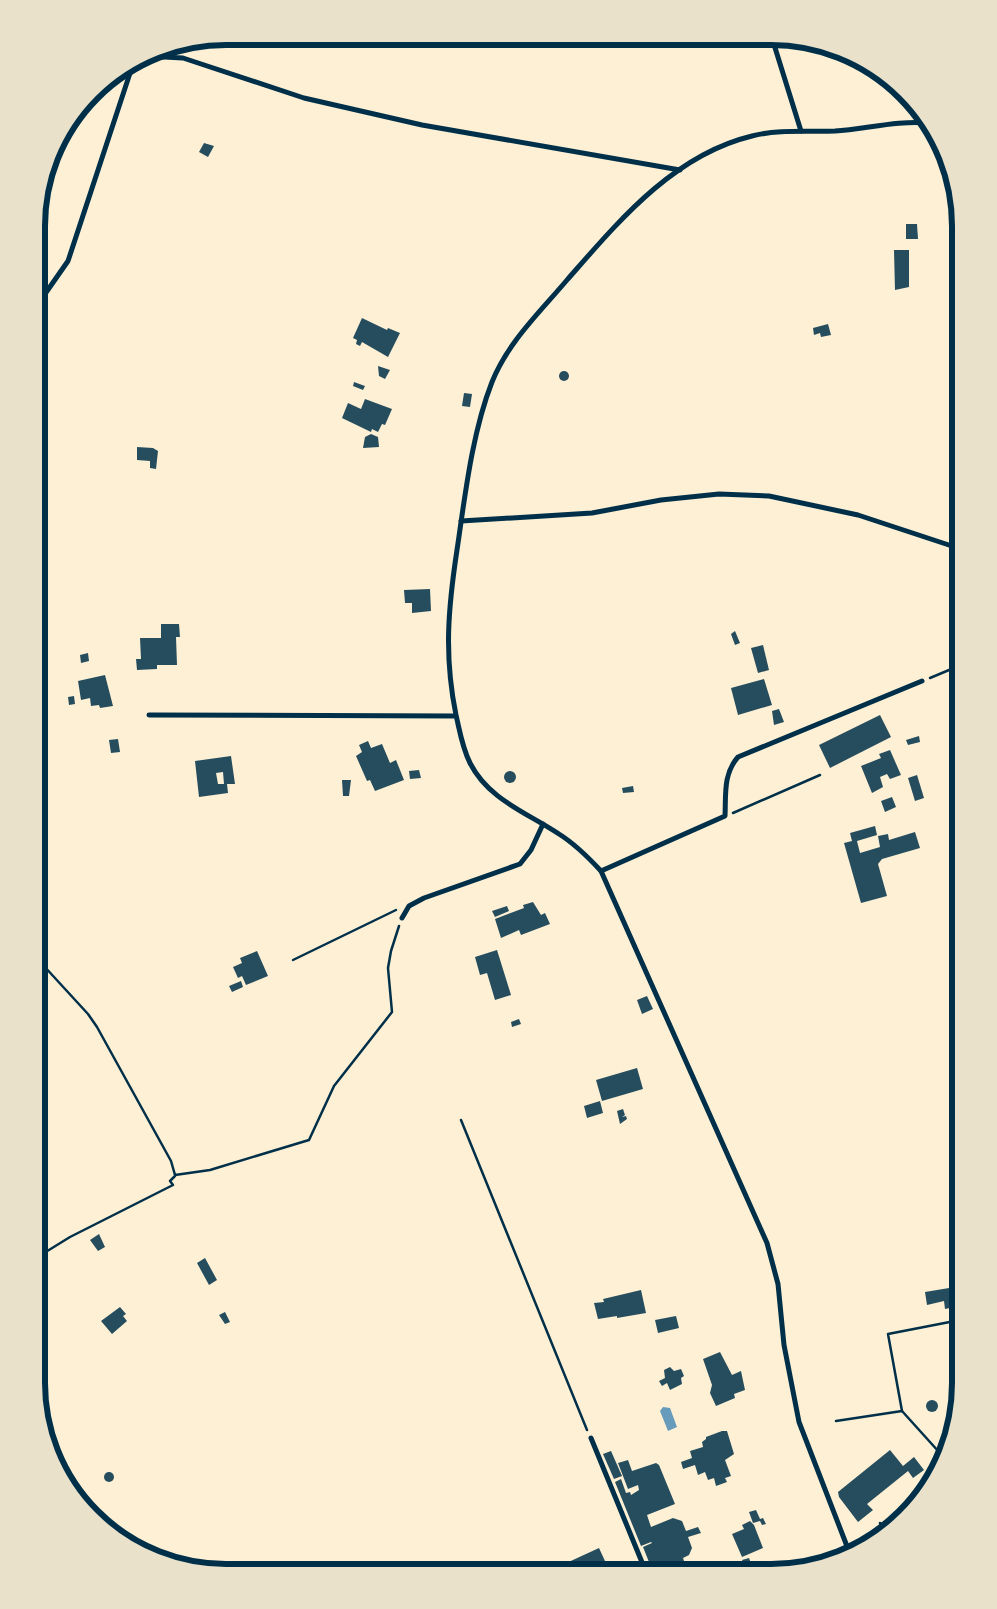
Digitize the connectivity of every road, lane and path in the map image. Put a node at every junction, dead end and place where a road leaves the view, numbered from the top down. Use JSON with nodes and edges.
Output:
{"nodes":[{"id":1,"x":774,"y":45,"type":"edge"},
{"id":2,"x":163,"y":57,"type":"edge"},
{"id":3,"x":130,"y":73,"type":"edge"},
{"id":4,"x":919,"y":123,"type":"edge"},
{"id":5,"x":801,"y":131,"type":"junction"},
{"id":6,"x":680,"y":170,"type":"junction"},
{"id":7,"x":45,"y":294,"type":"edge"},
{"id":8,"x":462,"y":521,"type":"junction"},
{"id":9,"x":952,"y":546,"type":"edge"},
{"id":10,"x":952,"y":669,"type":"edge"},
{"id":11,"x":922,"y":681,"type":"joint"},
{"id":12,"x":148,"y":714,"type":"dead end"},
{"id":13,"x":456,"y":716,"type":"junction"},
{"id":14,"x":820,"y":775,"type":"dead end"},
{"id":15,"x":725,"y":816,"type":"junction"},
{"id":16,"x":543,"y":824,"type":"junction"},
{"id":17,"x":601,"y":871,"type":"junction"},
{"id":18,"x":409,"y":906,"type":"junction"},
{"id":19,"x":402,"y":918,"type":"joint"},
{"id":20,"x":293,"y":960,"type":"dead end"},
{"id":21,"x":45,"y":967,"type":"edge"},
{"id":22,"x":461,"y":1120,"type":"dead end"},
{"id":23,"x":175,"y":1175,"type":"junction"},
{"id":24,"x":45,"y":1252,"type":"edge"},
{"id":25,"x":952,"y":1322,"type":"edge"},
{"id":26,"x":902,"y":1411,"type":"junction"},
{"id":27,"x":836,"y":1421,"type":"dead end"},
{"id":28,"x":591,"y":1438,"type":"joint"},
{"id":29,"x":938,"y":1452,"type":"edge"},
{"id":30,"x":880,"y":1523,"type":"dead end"},
{"id":31,"x":883,"y":1526,"type":"edge"},
{"id":32,"x":847,"y":1547,"type":"edge"},
{"id":33,"x":643,"y":1564,"type":"edge"}],
"edges":[{"from":1,"to":5,"type":"street"},
{"from":2,"to":6,"type":"street"},
{"from":3,"to":7,"type":"street"},
{"from":4,"to":5,"type":"street"},
{"from":5,"to":6,"type":"street"},
{"from":6,"to":8,"type":"street"},
{"from":8,"to":9,"type":"street"},
{"from":8,"to":13,"type":"street"},
{"from":10,"to":11,"type":"path"},
{"from":11,"to":15,"type":"street"},
{"from":12,"to":13,"type":"street"},
{"from":13,"to":16,"type":"street"},
{"from":14,"to":15,"type":"path"},
{"from":15,"to":17,"type":"street"},
{"from":16,"to":17,"type":"street"},
{"from":16,"to":18,"type":"street"},
{"from":17,"to":32,"type":"street"},
{"from":18,"to":19,"type":"street"},
{"from":18,"to":20,"type":"path"},
{"from":19,"to":23,"type":"path"},
{"from":21,"to":23,"type":"path"},
{"from":22,"to":28,"type":"path"},
{"from":23,"to":24,"type":"path"},
{"from":25,"to":26,"type":"path"},
{"from":26,"to":27,"type":"path"},
{"from":26,"to":29,"type":"path"},
{"from":28,"to":33,"type":"street"},
{"from":30,"to":31,"type":"path"}]}
